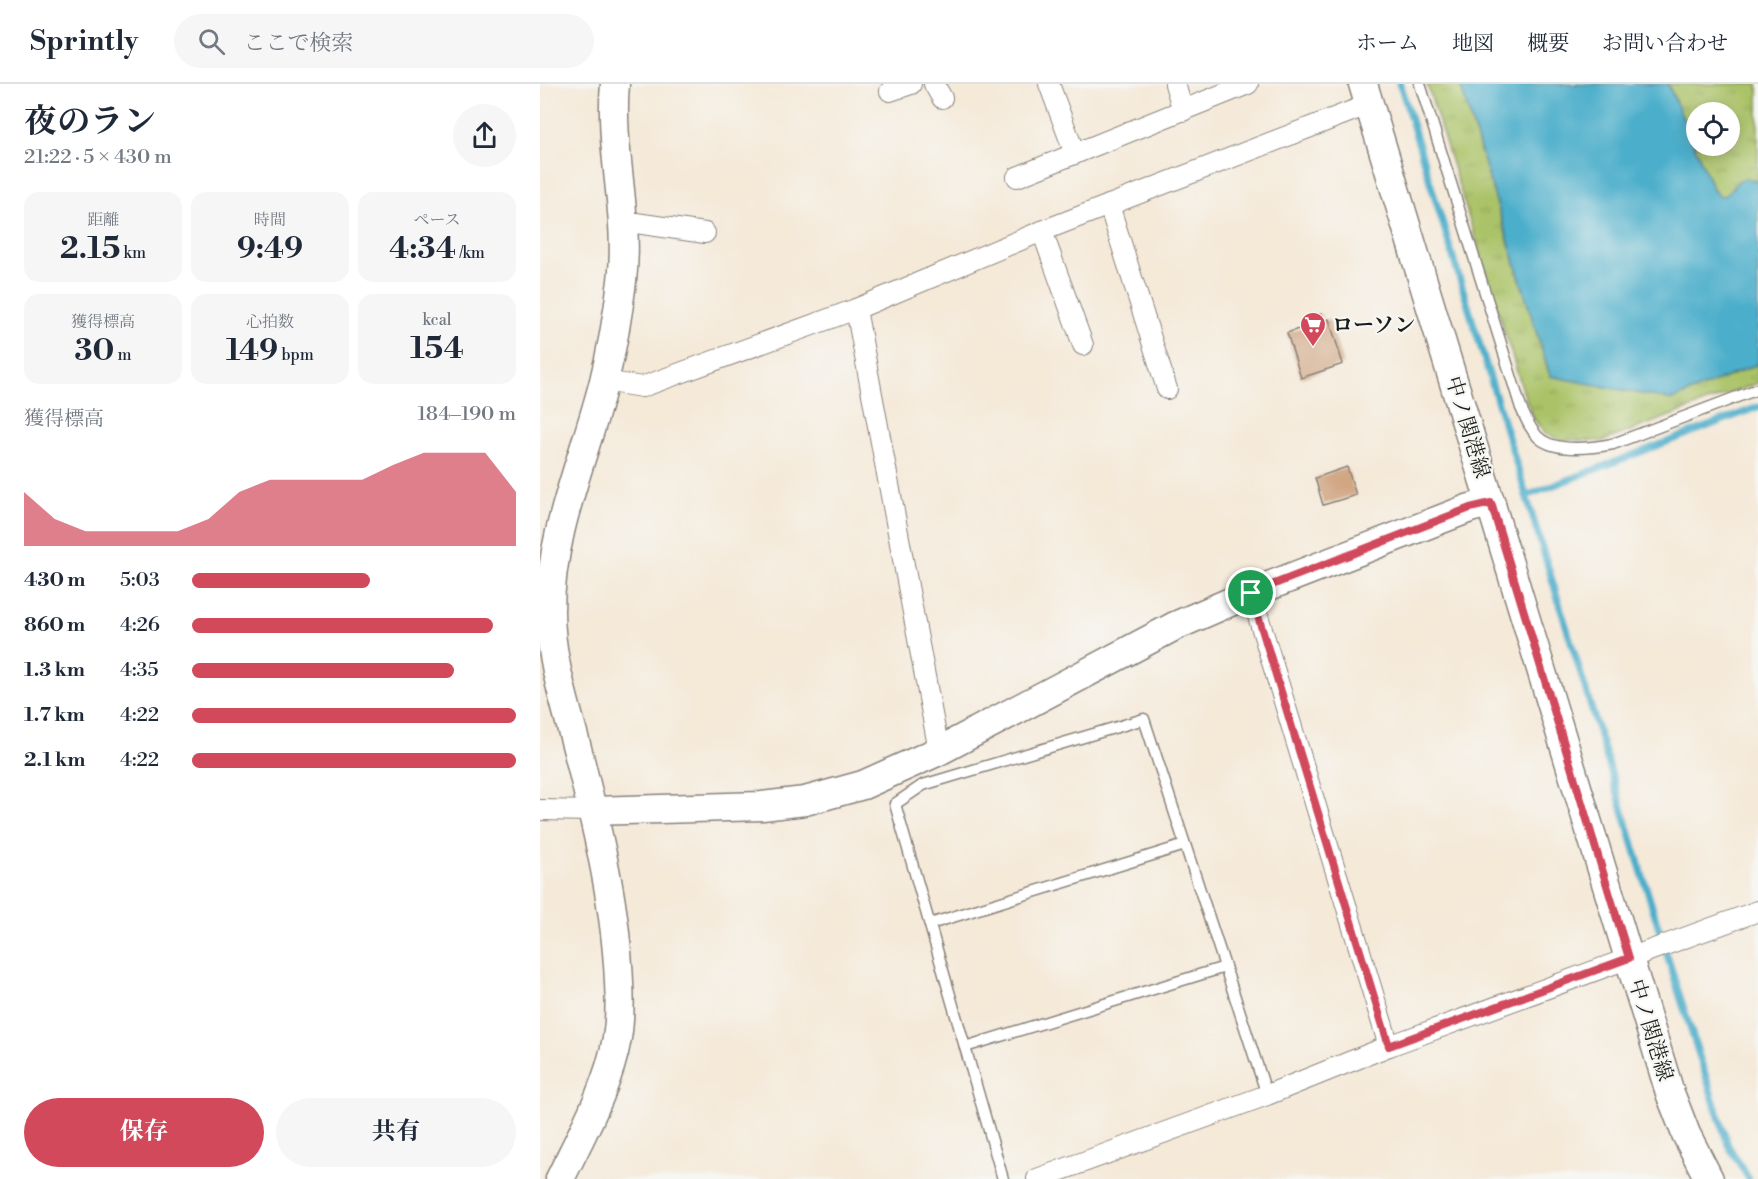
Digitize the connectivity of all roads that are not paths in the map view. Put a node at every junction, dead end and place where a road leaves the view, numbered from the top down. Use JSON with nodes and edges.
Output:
{"nodes":[{"id":1,"x":615,"y":84,"type":"edge"},
{"id":2,"x":910,"y":84,"type":"edge"},
{"id":3,"x":1049,"y":84,"type":"edge"},
{"id":4,"x":1175,"y":84,"type":"edge"},
{"id":5,"x":1248,"y":84,"type":"edge"},
{"id":6,"x":1420,"y":84,"type":"edge"},
{"id":7,"x":890,"y":91,"type":"dead end"},
{"id":8,"x":1367,"y":94,"type":"edge"},
{"id":9,"x":1183,"y":111,"type":"junction"},
{"id":10,"x":1075,"y":154,"type":"junction"},
{"id":11,"x":1017,"y":177,"type":"dead end"},
{"id":12,"x":1109,"y":205,"type":"junction"},
{"id":13,"x":622,"y":221,"type":"junction"},
{"id":14,"x":1042,"y":231,"type":"junction"},
{"id":15,"x":705,"y":234,"type":"dead end"},
{"id":16,"x":856,"y":309,"type":"junction"},
{"id":17,"x":1083,"y":345,"type":"dead end"},
{"id":18,"x":604,"y":381,"type":"junction"},
{"id":19,"x":1758,"y":388,"type":"edge"},
{"id":20,"x":1167,"y":389,"type":"dead end"},
{"id":21,"x":1491,"y":503,"type":"junction"},
{"id":22,"x":1251,"y":593,"type":"junction"},
{"id":23,"x":939,"y":751,"type":"junction"},
{"id":24,"x":540,"y":810,"type":"edge"},
{"id":25,"x":592,"y":811,"type":"junction"},
{"id":26,"x":1185,"y":845,"type":"junction"},
{"id":27,"x":1758,"y":911,"type":"edge"},
{"id":28,"x":930,"y":924,"type":"junction"},
{"id":29,"x":1629,"y":958,"type":"junction"},
{"id":30,"x":1225,"y":967,"type":"junction"},
{"id":31,"x":1389,"y":1046,"type":"junction"},
{"id":32,"x":965,"y":1047,"type":"junction"},
{"id":33,"x":1267,"y":1095,"type":"junction"},
{"id":34,"x":560,"y":1179,"type":"edge"},
{"id":35,"x":1003,"y":1179,"type":"edge"},
{"id":36,"x":1037,"y":1179,"type":"edge"},
{"id":37,"x":1709,"y":1179,"type":"edge"}],
"edges":[{"from":1,"to":13,"type":"street"},
{"from":2,"to":7,"type":"street"},
{"from":3,"to":10,"type":"street"},
{"from":4,"to":9,"type":"street"},
{"from":5,"to":9,"type":"street"},
{"from":6,"to":19,"type":"lane"},
{"from":8,"to":12,"type":"street"},
{"from":8,"to":21,"type":"street","name":"中ノ関港線"},
{"from":9,"to":10,"type":"street"},
{"from":10,"to":11,"type":"street"},
{"from":12,"to":14,"type":"street"},
{"from":12,"to":20,"type":"street"},
{"from":13,"to":15,"type":"street"},
{"from":13,"to":18,"type":"street"},
{"from":14,"to":16,"type":"street"},
{"from":14,"to":17,"type":"street"},
{"from":16,"to":18,"type":"street"},
{"from":16,"to":23,"type":"street"},
{"from":18,"to":25,"type":"street"},
{"from":21,"to":22,"type":"street"},
{"from":21,"to":29,"type":"street","name":"中ノ関港線"},
{"from":22,"to":23,"type":"street"},
{"from":22,"to":31,"type":"street"},
{"from":23,"to":25,"type":"street"},
{"from":24,"to":25,"type":"street"},
{"from":25,"to":34,"type":"street"},
{"from":26,"to":28,"type":"lane"},
{"from":26,"to":28,"type":"lane"},
{"from":26,"to":30,"type":"lane"},
{"from":27,"to":29,"type":"street"},
{"from":28,"to":32,"type":"lane"},
{"from":29,"to":31,"type":"street"},
{"from":29,"to":37,"type":"street","name":"中ノ関港線"},
{"from":30,"to":32,"type":"lane"},
{"from":30,"to":33,"type":"lane"},
{"from":31,"to":33,"type":"street"},
{"from":32,"to":35,"type":"lane"},
{"from":33,"to":36,"type":"street"}]}
